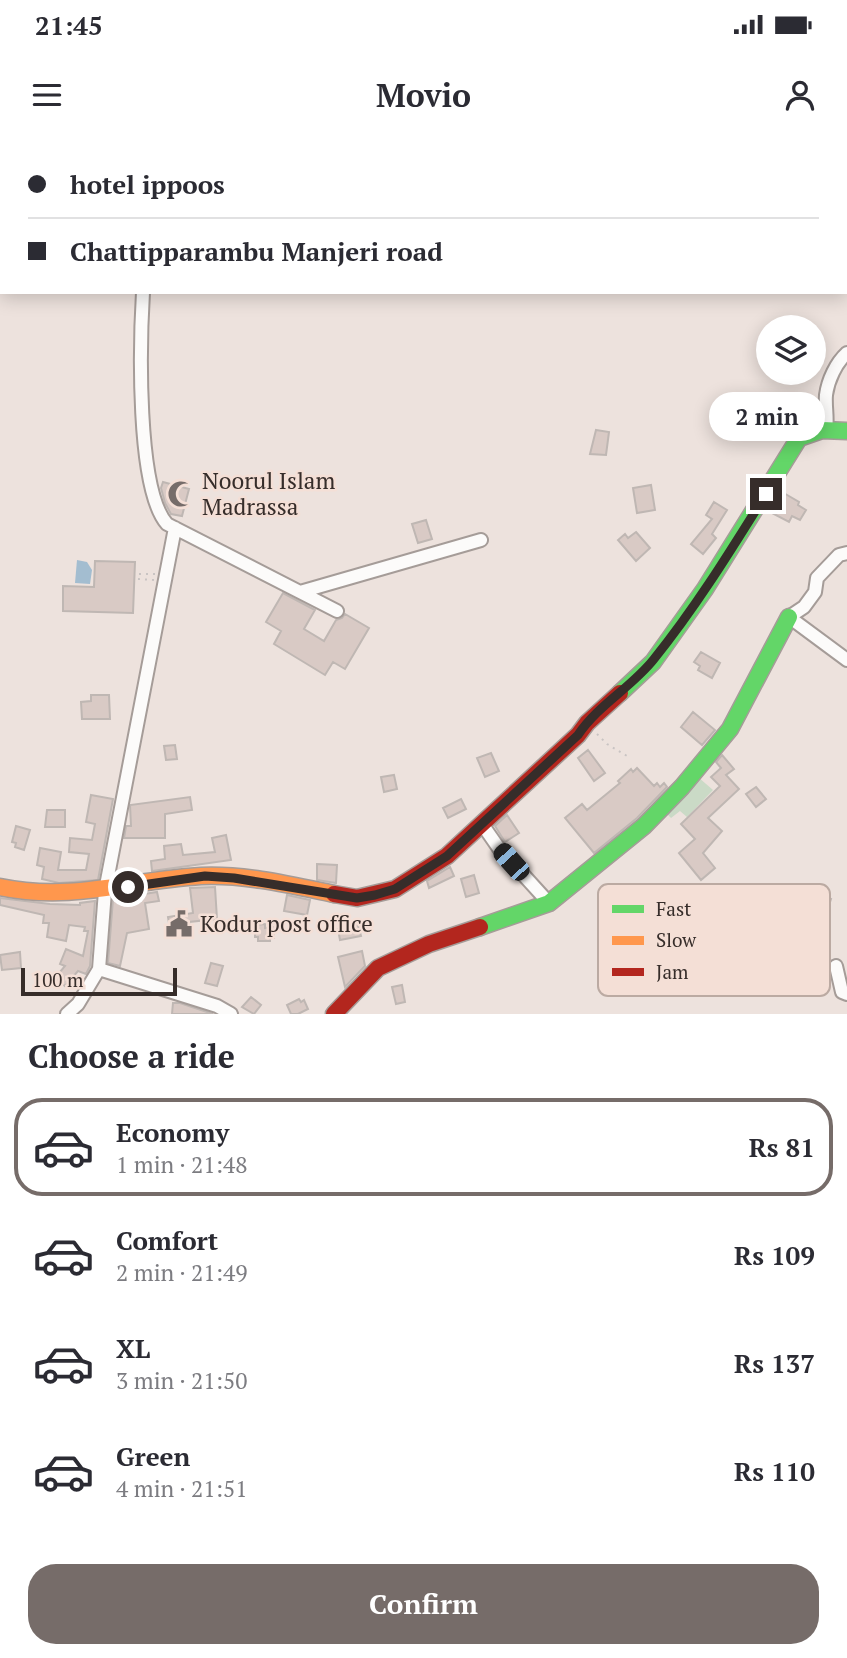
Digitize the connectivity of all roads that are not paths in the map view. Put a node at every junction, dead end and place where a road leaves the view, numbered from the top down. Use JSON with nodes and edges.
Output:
{"nodes":[{"id":1,"x":143,"y":294,"type":"edge"},
{"id":2,"x":847,"y":353,"type":"edge"},
{"id":3,"x":825,"y":430,"type":"junction"},
{"id":4,"x":847,"y":431,"type":"edge"},
{"id":5,"x":175,"y":528,"type":"junction"},
{"id":6,"x":481,"y":540,"type":"dead end"},
{"id":7,"x":847,"y":553,"type":"edge"},
{"id":8,"x":300,"y":592,"type":"junction"},
{"id":9,"x":337,"y":611,"type":"dead end"},
{"id":10,"x":789,"y":617,"type":"junction"},
{"id":11,"x":847,"y":660,"type":"edge"},
{"id":12,"x":482,"y":824,"type":"junction"},
{"id":13,"x":0,"y":887,"type":"edge"},
{"id":14,"x":105,"y":891,"type":"junction"},
{"id":15,"x":548,"y":903,"type":"junction"},
{"id":16,"x":836,"y":966,"type":"dead end"},
{"id":17,"x":99,"y":969,"type":"junction"},
{"id":18,"x":847,"y":994,"type":"edge"},
{"id":19,"x":67,"y":1014,"type":"edge"},
{"id":20,"x":231,"y":1014,"type":"edge"},
{"id":21,"x":334,"y":1014,"type":"edge"}],
"edges":[{"from":1,"to":5,"type":"street"},
{"from":2,"to":3,"type":"street"},
{"from":3,"to":4,"type":"main road"},
{"from":3,"to":12,"type":"main road"},
{"from":5,"to":8,"type":"street"},
{"from":5,"to":14,"type":"street"},
{"from":6,"to":8,"type":"street"},
{"from":7,"to":10,"type":"street"},
{"from":8,"to":9,"type":"street"},
{"from":10,"to":11,"type":"street"},
{"from":10,"to":15,"type":"main road"},
{"from":12,"to":14,"type":"main road"},
{"from":12,"to":15,"type":"street"},
{"from":13,"to":14,"type":"main road"},
{"from":14,"to":17,"type":"street"},
{"from":15,"to":21,"type":"main road"},
{"from":16,"to":18,"type":"street"},
{"from":17,"to":19,"type":"street"},
{"from":17,"to":20,"type":"street"}]}
